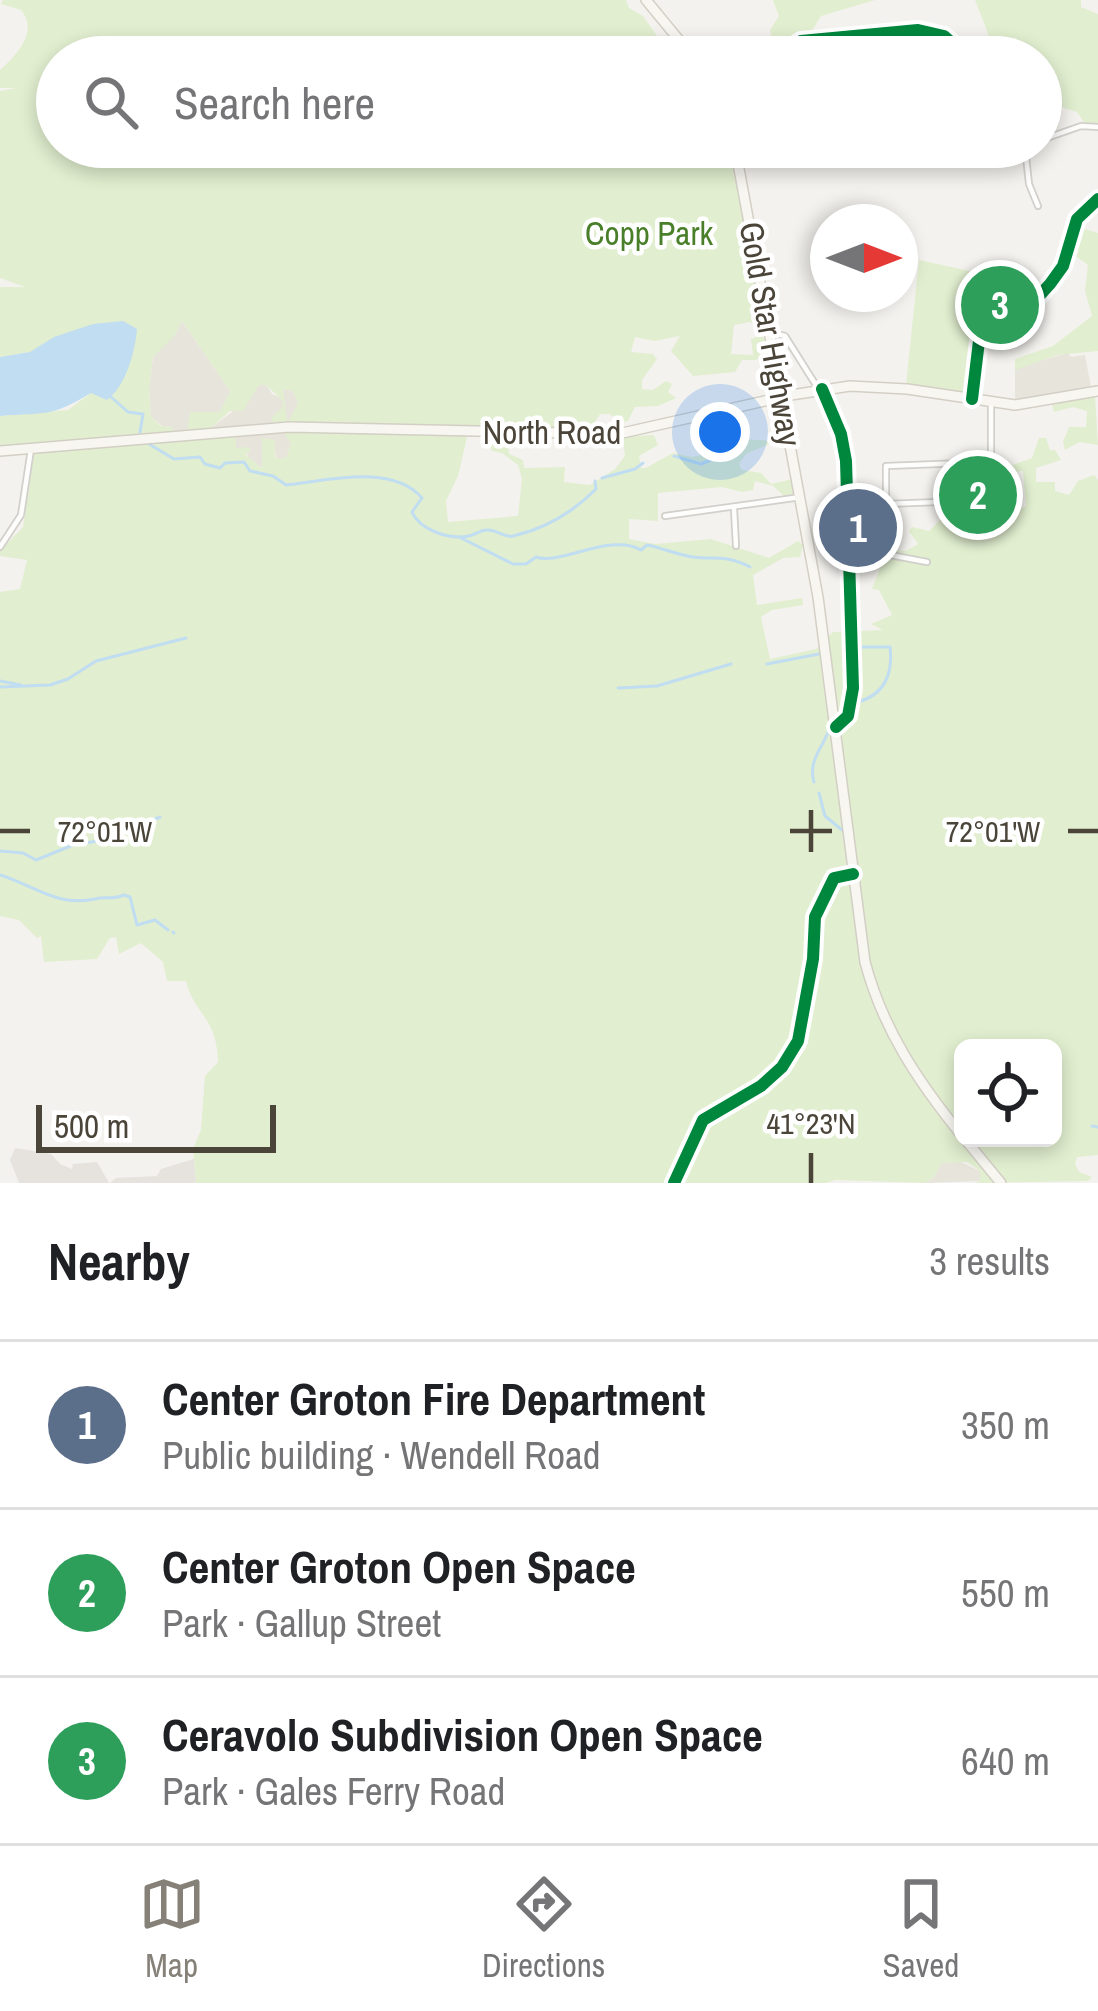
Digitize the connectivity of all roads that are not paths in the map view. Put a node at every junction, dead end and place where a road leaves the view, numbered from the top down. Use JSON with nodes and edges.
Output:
{"nodes":[{"id":1,"x":646,"y":0,"type":"edge"},
{"id":2,"x":675,"y":36,"type":"edge"},
{"id":3,"x":854,"y":36,"type":"edge"},
{"id":4,"x":945,"y":36,"type":"edge"},
{"id":5,"x":1098,"y":127,"type":"edge"},
{"id":6,"x":1062,"y":133,"type":"edge"},
{"id":7,"x":739,"y":168,"type":"edge"},
{"id":8,"x":1027,"y":168,"type":"edge"},
{"id":9,"x":1098,"y":199,"type":"edge"},
{"id":10,"x":1038,"y":206,"type":"dead end"},
{"id":11,"x":770,"y":332,"type":"junction"},
{"id":12,"x":818,"y":386,"type":"junction"},
{"id":13,"x":1098,"y":391,"type":"edge"},
{"id":14,"x":783,"y":397,"type":"junction"},
{"id":15,"x":972,"y":399,"type":"junction"},
{"id":16,"x":992,"y":402,"type":"junction"},
{"id":17,"x":31,"y":449,"type":"junction"},
{"id":18,"x":0,"y":451,"type":"edge"},
{"id":19,"x":990,"y":462,"type":"junction"},
{"id":20,"x":800,"y":497,"type":"junction"},
{"id":21,"x":886,"y":504,"type":"junction"},
{"id":22,"x":734,"y":508,"type":"junction"},
{"id":23,"x":665,"y":516,"type":"dead end"},
{"id":24,"x":886,"y":538,"type":"junction"},
{"id":25,"x":846,"y":541,"type":"junction"},
{"id":26,"x":736,"y":546,"type":"dead end"},
{"id":27,"x":0,"y":547,"type":"edge"},
{"id":28,"x":927,"y":562,"type":"dead end"},
{"id":29,"x":836,"y":727,"type":"junction"},
{"id":30,"x":853,"y":874,"type":"junction"},
{"id":31,"x":954,"y":1126,"type":"edge"},
{"id":32,"x":971,"y":1147,"type":"edge"},
{"id":33,"x":674,"y":1183,"type":"edge"},
{"id":34,"x":1001,"y":1183,"type":"edge"}],
"edges":[{"from":1,"to":2,"type":"main road"},
{"from":3,"to":4,"type":"street"},
{"from":5,"to":6,"type":"street"},
{"from":7,"to":11,"type":"main road","name":"Gold Star Highway"},
{"from":8,"to":10,"type":"street"},
{"from":9,"to":15,"type":"street"},
{"from":11,"to":12,"type":"street"},
{"from":11,"to":14,"type":"main road","name":"Gold Star Highway"},
{"from":12,"to":14,"type":"main road","name":"North Road"},
{"from":12,"to":15,"type":"main road","name":"North Road"},
{"from":12,"to":25,"type":"street"},
{"from":13,"to":16,"type":"main road","name":"North Road"},
{"from":14,"to":17,"type":"main road","name":"North Road"},
{"from":14,"to":20,"type":"main road","name":"Gold Star Highway"},
{"from":15,"to":16,"type":"main road","name":"North Road"},
{"from":16,"to":19,"type":"street"},
{"from":17,"to":18,"type":"main road","name":"North Road"},
{"from":17,"to":27,"type":"street"},
{"from":19,"to":21,"type":"street"},
{"from":19,"to":21,"type":"street"},
{"from":20,"to":22,"type":"street"},
{"from":20,"to":29,"type":"main road","name":"Gold Star Highway"},
{"from":21,"to":24,"type":"street"},
{"from":22,"to":23,"type":"street"},
{"from":22,"to":26,"type":"street"},
{"from":24,"to":25,"type":"street"},
{"from":24,"to":28,"type":"street"},
{"from":25,"to":29,"type":"street"},
{"from":29,"to":30,"type":"main road","name":"Gold Star Highway"},
{"from":30,"to":31,"type":"main road","name":"Gold Star Highway"},
{"from":30,"to":33,"type":"street"},
{"from":32,"to":34,"type":"main road","name":"Gold Star Highway"}]}
